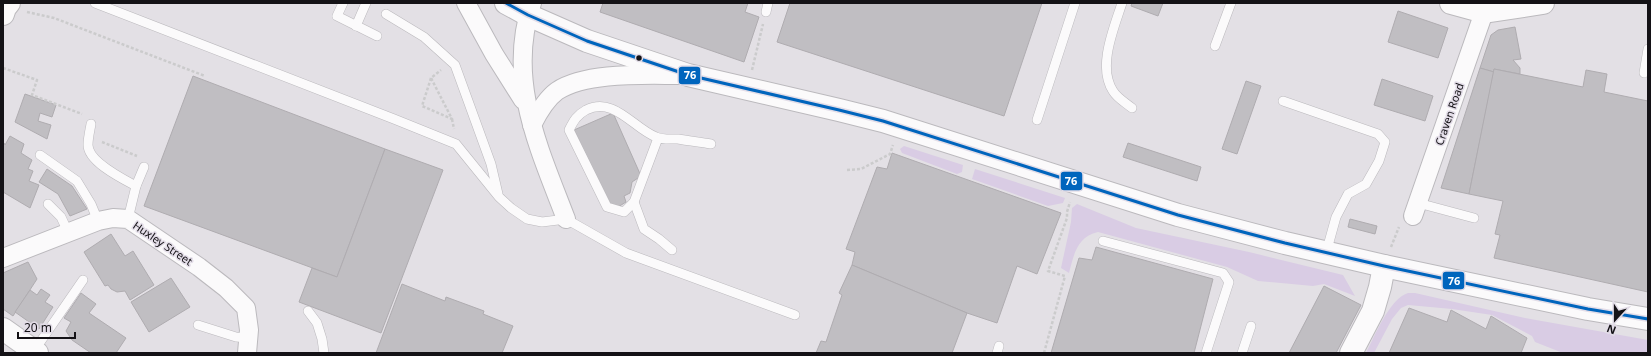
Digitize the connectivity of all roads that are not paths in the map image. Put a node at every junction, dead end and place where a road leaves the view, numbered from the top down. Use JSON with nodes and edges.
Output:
{"nodes":[{"id":1,"x":95,"y":3,"type":"edge"},
{"id":2,"x":343,"y":3,"type":"edge"},
{"id":3,"x":366,"y":3,"type":"edge"},
{"id":4,"x":466,"y":3,"type":"edge"},
{"id":5,"x":506,"y":3,"type":"edge"},
{"id":6,"x":1075,"y":3,"type":"edge"},
{"id":7,"x":1122,"y":3,"type":"edge"},
{"id":8,"x":1231,"y":3,"type":"edge"},
{"id":9,"x":1451,"y":3,"type":"edge"},
{"id":10,"x":1543,"y":3,"type":"edge"},
{"id":11,"x":530,"y":9,"type":"edge"},
{"id":12,"x":1484,"y":12,"type":"junction"},
{"id":13,"x":386,"y":14,"type":"dead end"},
{"id":14,"x":356,"y":26,"type":"junction"},
{"id":15,"x":377,"y":36,"type":"dead end"},
{"id":16,"x":1215,"y":46,"type":"dead end"},
{"id":17,"x":1648,"y":49,"type":"edge"},
{"id":18,"x":1644,"y":73,"type":"dead end"},
{"id":19,"x":688,"y":75,"type":"junction"},
{"id":20,"x":1283,"y":101,"type":"dead end"},
{"id":21,"x":527,"y":106,"type":"junction"},
{"id":22,"x":1132,"y":108,"type":"dead end"},
{"id":23,"x":1036,"y":120,"type":"dead end"},
{"id":24,"x":91,"y":124,"type":"dead end"},
{"id":25,"x":532,"y":125,"type":"junction"},
{"id":26,"x":658,"y":138,"type":"junction"},
{"id":27,"x":711,"y":144,"type":"dead end"},
{"id":28,"x":40,"y":155,"type":"dead end"},
{"id":29,"x":144,"y":167,"type":"dead end"},
{"id":30,"x":136,"y":186,"type":"junction"},
{"id":31,"x":499,"y":197,"type":"junction"},
{"id":32,"x":634,"y":202,"type":"junction"},
{"id":33,"x":48,"y":204,"type":"dead end"},
{"id":34,"x":1416,"y":209,"type":"joint"},
{"id":35,"x":128,"y":218,"type":"junction"},
{"id":36,"x":1474,"y":218,"type":"dead end"},
{"id":37,"x":566,"y":219,"type":"junction"},
{"id":38,"x":98,"y":221,"type":"junction"},
{"id":39,"x":68,"y":232,"type":"junction"},
{"id":40,"x":1103,"y":241,"type":"dead end"},
{"id":41,"x":672,"y":250,"type":"dead end"},
{"id":42,"x":1326,"y":253,"type":"junction"},
{"id":43,"x":3,"y":258,"type":"edge"},
{"id":44,"x":1384,"y":266,"type":"junction"},
{"id":45,"x":83,"y":280,"type":"dead end"},
{"id":46,"x":308,"y":311,"type":"dead end"},
{"id":47,"x":795,"y":315,"type":"dead end"},
{"id":48,"x":1648,"y":319,"type":"edge"},
{"id":49,"x":198,"y":325,"type":"dead end"},
{"id":50,"x":1251,"y":326,"type":"dead end"},
{"id":51,"x":3,"y":330,"type":"edge"},
{"id":52,"x":248,"y":346,"type":"edge"},
{"id":53,"x":36,"y":352,"type":"edge"},
{"id":54,"x":324,"y":353,"type":"edge"},
{"id":55,"x":1206,"y":353,"type":"edge"},
{"id":56,"x":1242,"y":353,"type":"edge"},
{"id":57,"x":1351,"y":353,"type":"edge"}],
"edges":[{"from":1,"to":31,"type":"lane"},
{"from":2,"to":14,"type":"lane"},
{"from":3,"to":14,"type":"lane"},
{"from":4,"to":21,"type":"street"},
{"from":5,"to":11,"type":"street"},
{"from":6,"to":23,"type":"lane"},
{"from":7,"to":22,"type":"lane"},
{"from":8,"to":16,"type":"lane"},
{"from":9,"to":12,"type":"street"},
{"from":10,"to":12,"type":"street"},
{"from":11,"to":19,"type":"street"},
{"from":11,"to":21,"type":"street"},
{"from":12,"to":34,"type":"street","name":"Craven Road"},
{"from":13,"to":31,"type":"lane"},
{"from":14,"to":15,"type":"lane"},
{"from":17,"to":18,"type":"lane"},
{"from":19,"to":25,"type":"street"},
{"from":19,"to":42,"type":"street"},
{"from":20,"to":42,"type":"lane"},
{"from":21,"to":25,"type":"street"},
{"from":24,"to":30,"type":"lane"},
{"from":25,"to":37,"type":"street"},
{"from":26,"to":27,"type":"lane"},
{"from":26,"to":32,"type":"lane"},
{"from":26,"to":32,"type":"lane"},
{"from":28,"to":38,"type":"lane"},
{"from":29,"to":30,"type":"lane"},
{"from":30,"to":35,"type":"lane"},
{"from":31,"to":37,"type":"lane"},
{"from":32,"to":41,"type":"lane"},
{"from":33,"to":39,"type":"lane"},
{"from":34,"to":36,"type":"lane"},
{"from":35,"to":38,"type":"street","name":"Huxley Street"},
{"from":35,"to":52,"type":"street","name":"Huxley Street"},
{"from":37,"to":47,"type":"lane"},
{"from":38,"to":39,"type":"street","name":"Huxley Street"},
{"from":39,"to":43,"type":"street","name":"Huxley Street"},
{"from":40,"to":55,"type":"lane"},
{"from":42,"to":44,"type":"street"},
{"from":44,"to":48,"type":"street"},
{"from":44,"to":57,"type":"street"},
{"from":45,"to":53,"type":"lane"},
{"from":46,"to":54,"type":"lane"},
{"from":49,"to":52,"type":"lane"},
{"from":50,"to":56,"type":"lane"},
{"from":51,"to":53,"type":"street"}]}
